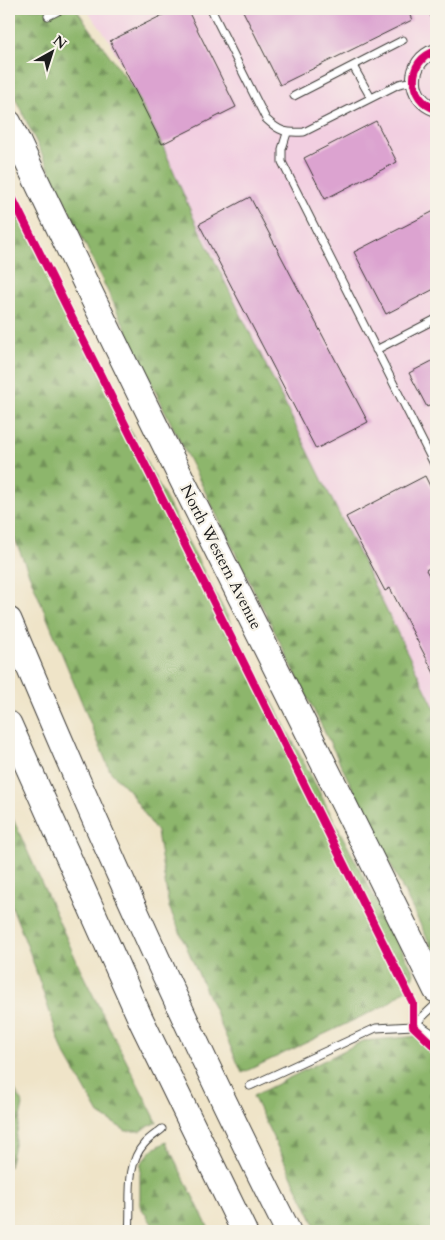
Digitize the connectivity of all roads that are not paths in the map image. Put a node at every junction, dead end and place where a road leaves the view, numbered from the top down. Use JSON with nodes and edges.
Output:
{"nodes":[{"id":1,"x":62,"y":9,"type":"edge"},
{"id":2,"x":211,"y":9,"type":"edge"},
{"id":3,"x":432,"y":9,"type":"edge"},
{"id":4,"x":48,"y":16,"type":"dead end"},
{"id":5,"x":436,"y":18,"type":"edge"},
{"id":6,"x":403,"y":40,"type":"dead end"},
{"id":7,"x":436,"y":52,"type":"edge"},
{"id":8,"x":352,"y":66,"type":"junction"},
{"id":9,"x":413,"y":81,"type":"junction"},
{"id":10,"x":294,"y":96,"type":"dead end"},
{"id":11,"x":371,"y":98,"type":"junction"},
{"id":12,"x":434,"y":109,"type":"edge"},
{"id":13,"x":9,"y":123,"type":"edge"},
{"id":14,"x":287,"y":133,"type":"junction"},
{"id":15,"x":436,"y":319,"type":"edge"},
{"id":16,"x":376,"y":350,"type":"junction"},
{"id":17,"x":436,"y":468,"type":"edge"},
{"id":18,"x":9,"y":620,"type":"edge"},
{"id":19,"x":9,"y":724,"type":"edge"},
{"id":20,"x":436,"y":990,"type":"edge"},
{"id":21,"x":436,"y":1004,"type":"edge"},
{"id":22,"x":417,"y":1022,"type":"junction"},
{"id":23,"x":436,"y":1036,"type":"edge"},
{"id":24,"x":250,"y":1086,"type":"dead end"},
{"id":25,"x":162,"y":1129,"type":"dead end"},
{"id":26,"x":128,"y":1231,"type":"edge"},
{"id":27,"x":244,"y":1231,"type":"edge"},
{"id":28,"x":288,"y":1231,"type":"edge"}],
"edges":[{"from":1,"to":4,"type":"lane"},
{"from":2,"to":14,"type":"lane"},
{"from":3,"to":5,"type":"lane"},
{"from":6,"to":8,"type":"lane"},
{"from":7,"to":9,"type":"street"},
{"from":8,"to":10,"type":"lane"},
{"from":8,"to":11,"type":"lane"},
{"from":9,"to":11,"type":"lane"},
{"from":9,"to":12,"type":"street"},
{"from":11,"to":14,"type":"lane"},
{"from":13,"to":20,"type":"highway","name":"North Western Avenue"},
{"from":14,"to":16,"type":"lane"},
{"from":15,"to":16,"type":"lane"},
{"from":16,"to":17,"type":"lane"},
{"from":18,"to":28,"type":"highway"},
{"from":19,"to":27,"type":"highway"},
{"from":21,"to":22,"type":"lane"},
{"from":22,"to":23,"type":"lane"},
{"from":22,"to":24,"type":"lane"},
{"from":25,"to":26,"type":"lane"}]}
